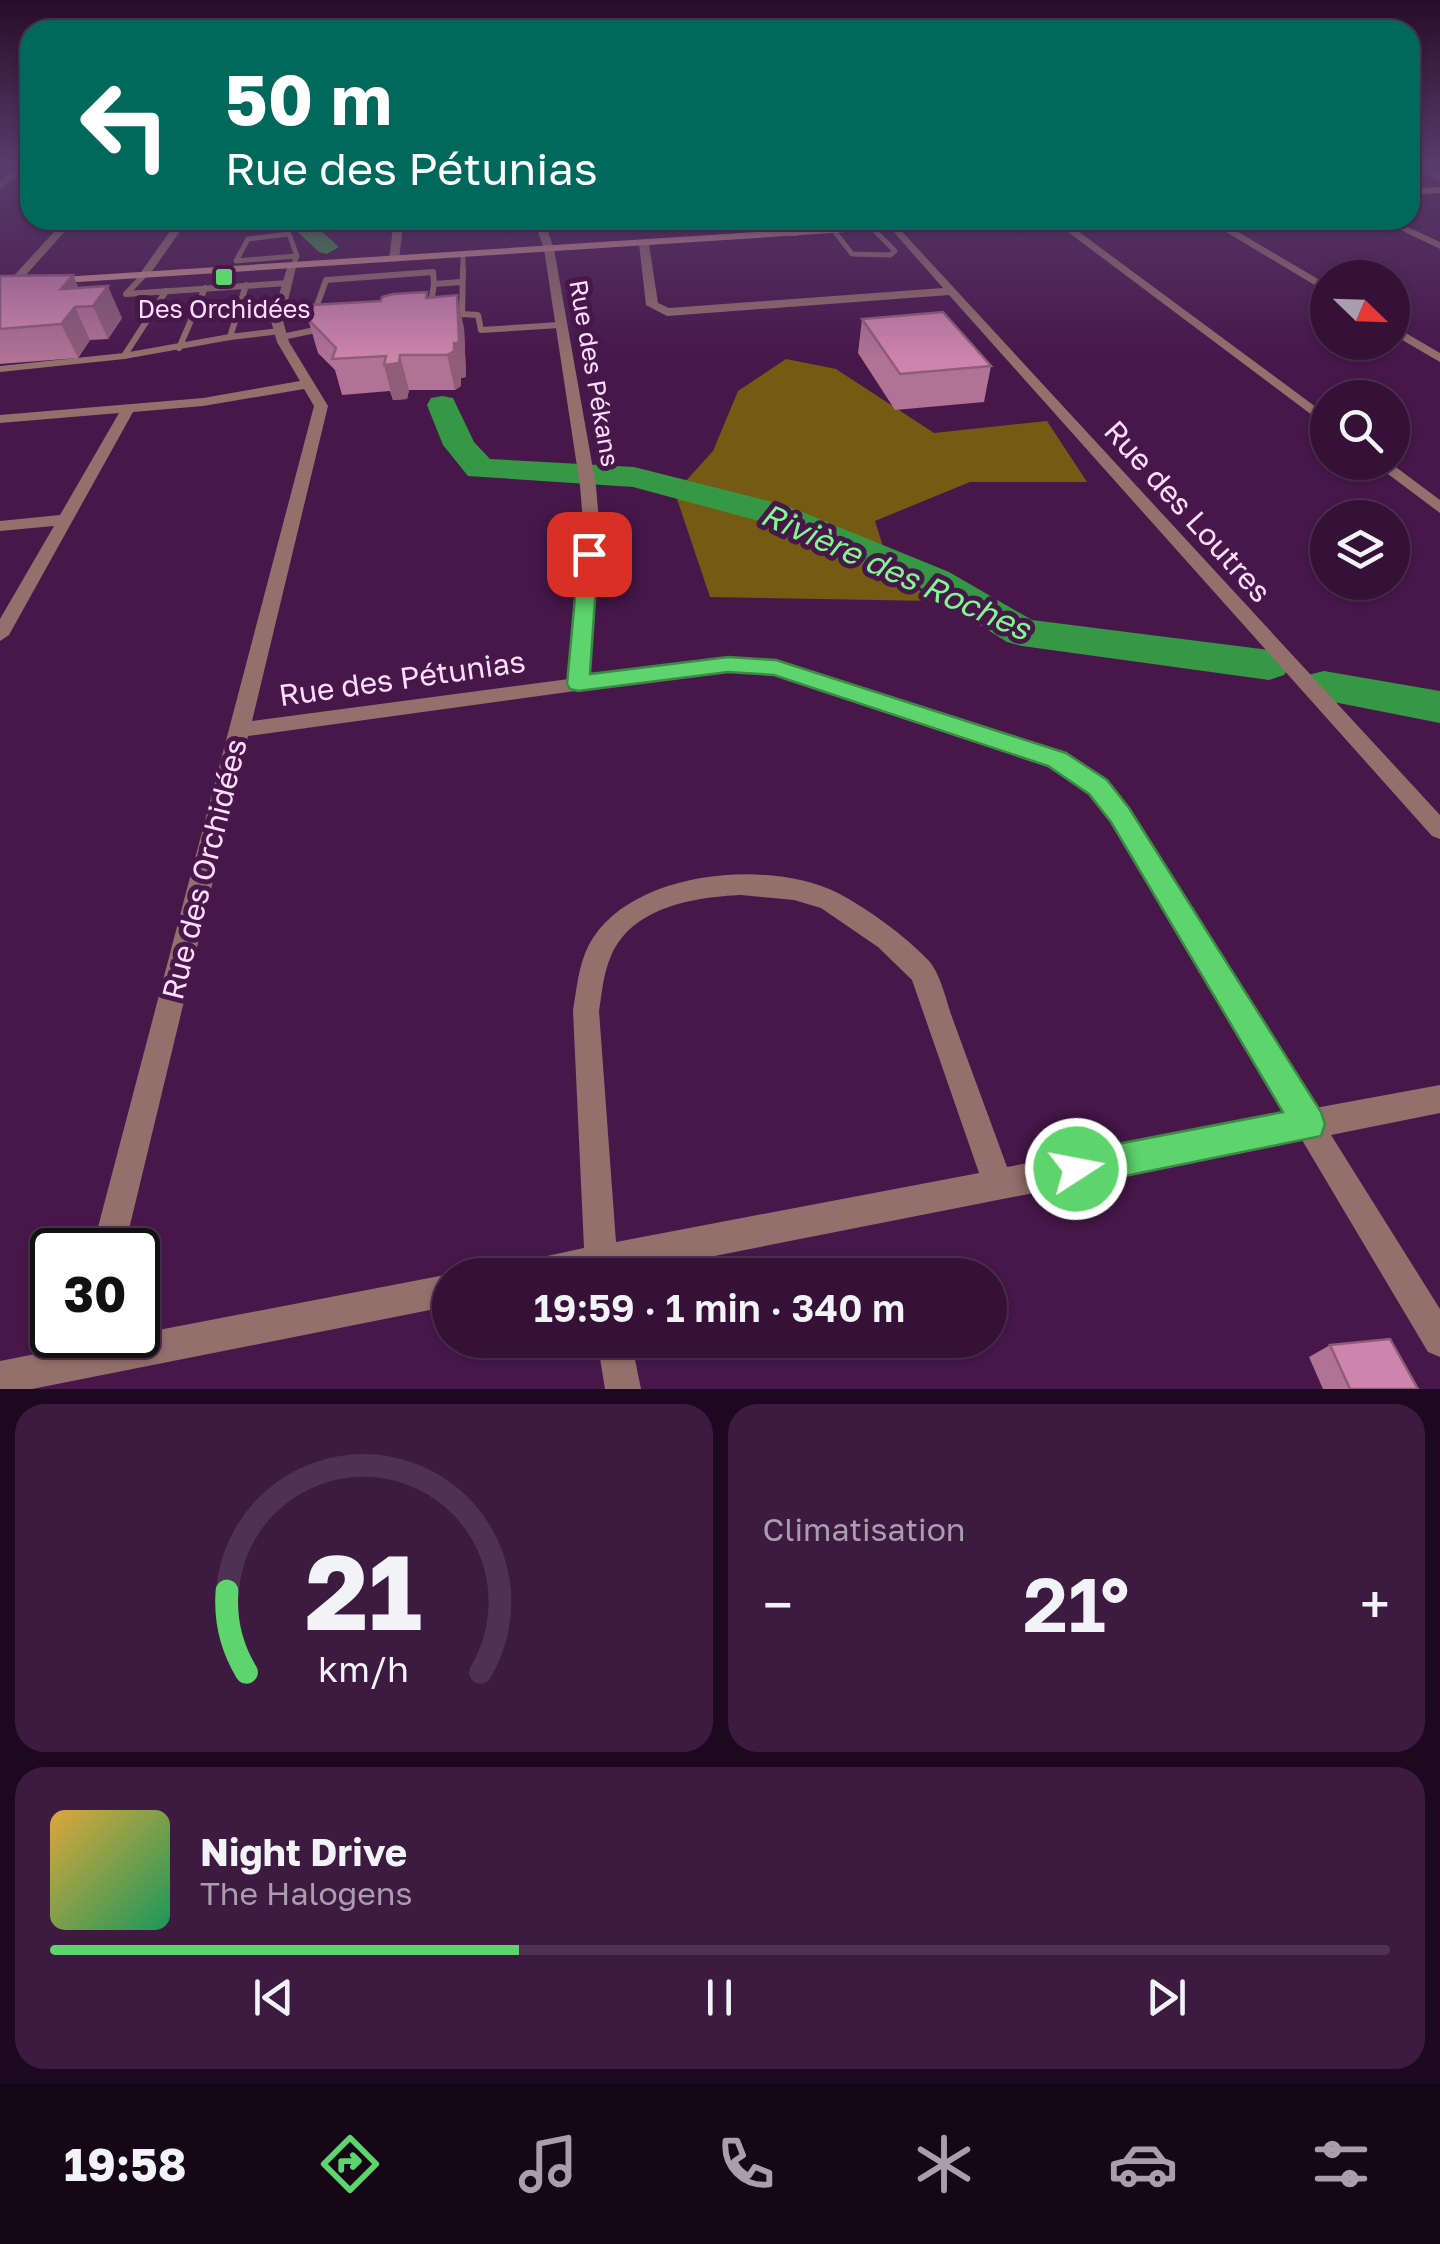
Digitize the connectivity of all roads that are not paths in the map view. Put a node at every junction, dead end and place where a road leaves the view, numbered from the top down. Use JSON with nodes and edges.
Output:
{"nodes":[{"id":1,"x":60,"y":230,"type":"edge"},
{"id":2,"x":177,"y":230,"type":"edge"},
{"id":3,"x":398,"y":230,"type":"edge"},
{"id":4,"x":543,"y":230,"type":"edge"},
{"id":5,"x":791,"y":230,"type":"edge"},
{"id":6,"x":860,"y":230,"type":"edge"},
{"id":7,"x":874,"y":230,"type":"edge"},
{"id":8,"x":911,"y":230,"type":"edge"},
{"id":9,"x":1070,"y":230,"type":"edge"},
{"id":10,"x":1228,"y":230,"type":"edge"},
{"id":11,"x":1406,"y":230,"type":"edge"},
{"id":12,"x":835,"y":232,"type":"junction"},
{"id":13,"x":794,"y":234,"type":"junction"},
{"id":14,"x":644,"y":244,"type":"junction"},
{"id":15,"x":1440,"y":246,"type":"edge"},
{"id":16,"x":550,"y":250,"type":"junction"},
{"id":17,"x":463,"y":255,"type":"junction"},
{"id":18,"x":394,"y":259,"type":"junction"},
{"id":19,"x":234,"y":265,"type":"junction"},
{"id":20,"x":293,"y":268,"type":"junction"},
{"id":21,"x":144,"y":275,"type":"junction"},
{"id":22,"x":1310,"y":279,"type":"edge"},
{"id":23,"x":462,"y":282,"type":"junction"},
{"id":24,"x":6,"y":284,"type":"edge"},
{"id":25,"x":434,"y":284,"type":"junction"},
{"id":26,"x":246,"y":286,"type":"junction"},
{"id":27,"x":206,"y":288,"type":"junction"},
{"id":28,"x":166,"y":291,"type":"junction"},
{"id":29,"x":953,"y":292,"type":"junction"},
{"id":30,"x":126,"y":294,"type":"junction"},
{"id":31,"x":108,"y":295,"type":"edge"},
{"id":32,"x":118,"y":304,"type":"dead end"},
{"id":33,"x":462,"y":314,"type":"junction"},
{"id":34,"x":338,"y":326,"type":"edge"},
{"id":35,"x":559,"y":326,"type":"junction"},
{"id":36,"x":325,"y":328,"type":"junction"},
{"id":37,"x":281,"y":334,"type":"junction"},
{"id":38,"x":230,"y":337,"type":"junction"},
{"id":39,"x":1410,"y":340,"type":"edge"},
{"id":40,"x":179,"y":348,"type":"junction"},
{"id":41,"x":124,"y":356,"type":"junction"},
{"id":42,"x":1440,"y":358,"type":"edge"},
{"id":43,"x":0,"y":369,"type":"edge"},
{"id":44,"x":308,"y":384,"type":"junction"},
{"id":45,"x":128,"y":409,"type":"junction"},
{"id":46,"x":1310,"y":410,"type":"edge"},
{"id":47,"x":0,"y":419,"type":"edge"},
{"id":48,"x":1403,"y":480,"type":"edge"},
{"id":49,"x":1440,"y":508,"type":"edge"},
{"id":50,"x":63,"y":520,"type":"junction"},
{"id":51,"x":0,"y":526,"type":"edge"},
{"id":52,"x":0,"y":636,"type":"edge"},
{"id":53,"x":578,"y":684,"type":"junction"},
{"id":54,"x":239,"y":730,"type":"junction"},
{"id":55,"x":1440,"y":830,"type":"edge"},
{"id":56,"x":1440,"y":1099,"type":"edge"},
{"id":57,"x":1309,"y":1124,"type":"junction"},
{"id":58,"x":998,"y":1184,"type":"junction"},
{"id":59,"x":114,"y":1228,"type":"edge"},
{"id":60,"x":600,"y":1258,"type":"edge"},
{"id":61,"x":648,"y":1258,"type":"edge"},
{"id":62,"x":432,"y":1293,"type":"edge"},
{"id":63,"x":160,"y":1337,"type":"edge"},
{"id":64,"x":1440,"y":1340,"type":"edge"},
{"id":65,"x":57,"y":1358,"type":"edge"},
{"id":66,"x":618,"y":1358,"type":"edge"},
{"id":67,"x":0,"y":1378,"type":"edge"},
{"id":68,"x":624,"y":1389,"type":"edge"}],
"edges":[{"from":1,"to":24,"type":"street"},
{"from":2,"to":21,"type":"street"},
{"from":3,"to":18,"type":"street"},
{"from":4,"to":16,"type":"street","name":"Rue des Pékans"},
{"from":5,"to":13,"type":"street"},
{"from":6,"to":12,"type":"main road"},
{"from":7,"to":12,"type":"lane"},
{"from":8,"to":29,"type":"street","name":"Rue des Loutres"},
{"from":9,"to":46,"type":"street"},
{"from":10,"to":22,"type":"street"},
{"from":11,"to":15,"type":"street"},
{"from":12,"to":13,"type":"main road"},
{"from":13,"to":14,"type":"main road"},
{"from":14,"to":16,"type":"main road"},
{"from":14,"to":29,"type":"street"},
{"from":16,"to":17,"type":"main road"},
{"from":16,"to":35,"type":"street","name":"Rue des Pékans"},
{"from":17,"to":18,"type":"main road"},
{"from":17,"to":23,"type":"lane"},
{"from":18,"to":20,"type":"main road"},
{"from":19,"to":20,"type":"main road"},
{"from":19,"to":20,"type":"lane"},
{"from":19,"to":21,"type":"main road"},
{"from":20,"to":26,"type":"lane"},
{"from":20,"to":37,"type":"street"},
{"from":21,"to":24,"type":"main road"},
{"from":21,"to":30,"type":"lane"},
{"from":23,"to":25,"type":"lane"},
{"from":23,"to":33,"type":"lane"},
{"from":25,"to":33,"type":"lane"},
{"from":25,"to":36,"type":"lane"},
{"from":26,"to":27,"type":"lane"},
{"from":26,"to":38,"type":"lane"},
{"from":27,"to":28,"type":"lane"},
{"from":27,"to":40,"type":"lane"},
{"from":28,"to":30,"type":"lane"},
{"from":28,"to":41,"type":"lane"},
{"from":29,"to":55,"type":"street","name":"Rue des Loutres"},
{"from":30,"to":31,"type":"lane"},
{"from":30,"to":32,"type":"lane"},
{"from":33,"to":35,"type":"lane"},
{"from":34,"to":36,"type":"lane"},
{"from":35,"to":53,"type":"street","name":"Rue des Pékans"},
{"from":36,"to":37,"type":"lane"},
{"from":37,"to":38,"type":"lane"},
{"from":37,"to":44,"type":"street","name":"Rue des Orchidées"},
{"from":38,"to":40,"type":"lane"},
{"from":39,"to":42,"type":"street"},
{"from":40,"to":41,"type":"lane"},
{"from":41,"to":43,"type":"lane"},
{"from":44,"to":45,"type":"street"},
{"from":44,"to":54,"type":"street","name":"Rue des Orchidées"},
{"from":45,"to":47,"type":"street"},
{"from":45,"to":50,"type":"street"},
{"from":48,"to":49,"type":"street"},
{"from":50,"to":51,"type":"street"},
{"from":50,"to":52,"type":"street"},
{"from":53,"to":54,"type":"street","name":"Rue des Pétunias"},
{"from":53,"to":57,"type":"street","name":"Rue des Pétunias"},
{"from":54,"to":59,"type":"street","name":"Rue des Orchidées"},
{"from":56,"to":57,"type":"street"},
{"from":57,"to":58,"type":"street"},
{"from":57,"to":64,"type":"street","name":"Rue des Pétunias"},
{"from":58,"to":60,"type":"street"},
{"from":58,"to":61,"type":"street"},
{"from":62,"to":63,"type":"street"},
{"from":65,"to":67,"type":"street"},
{"from":66,"to":68,"type":"street"}]}
